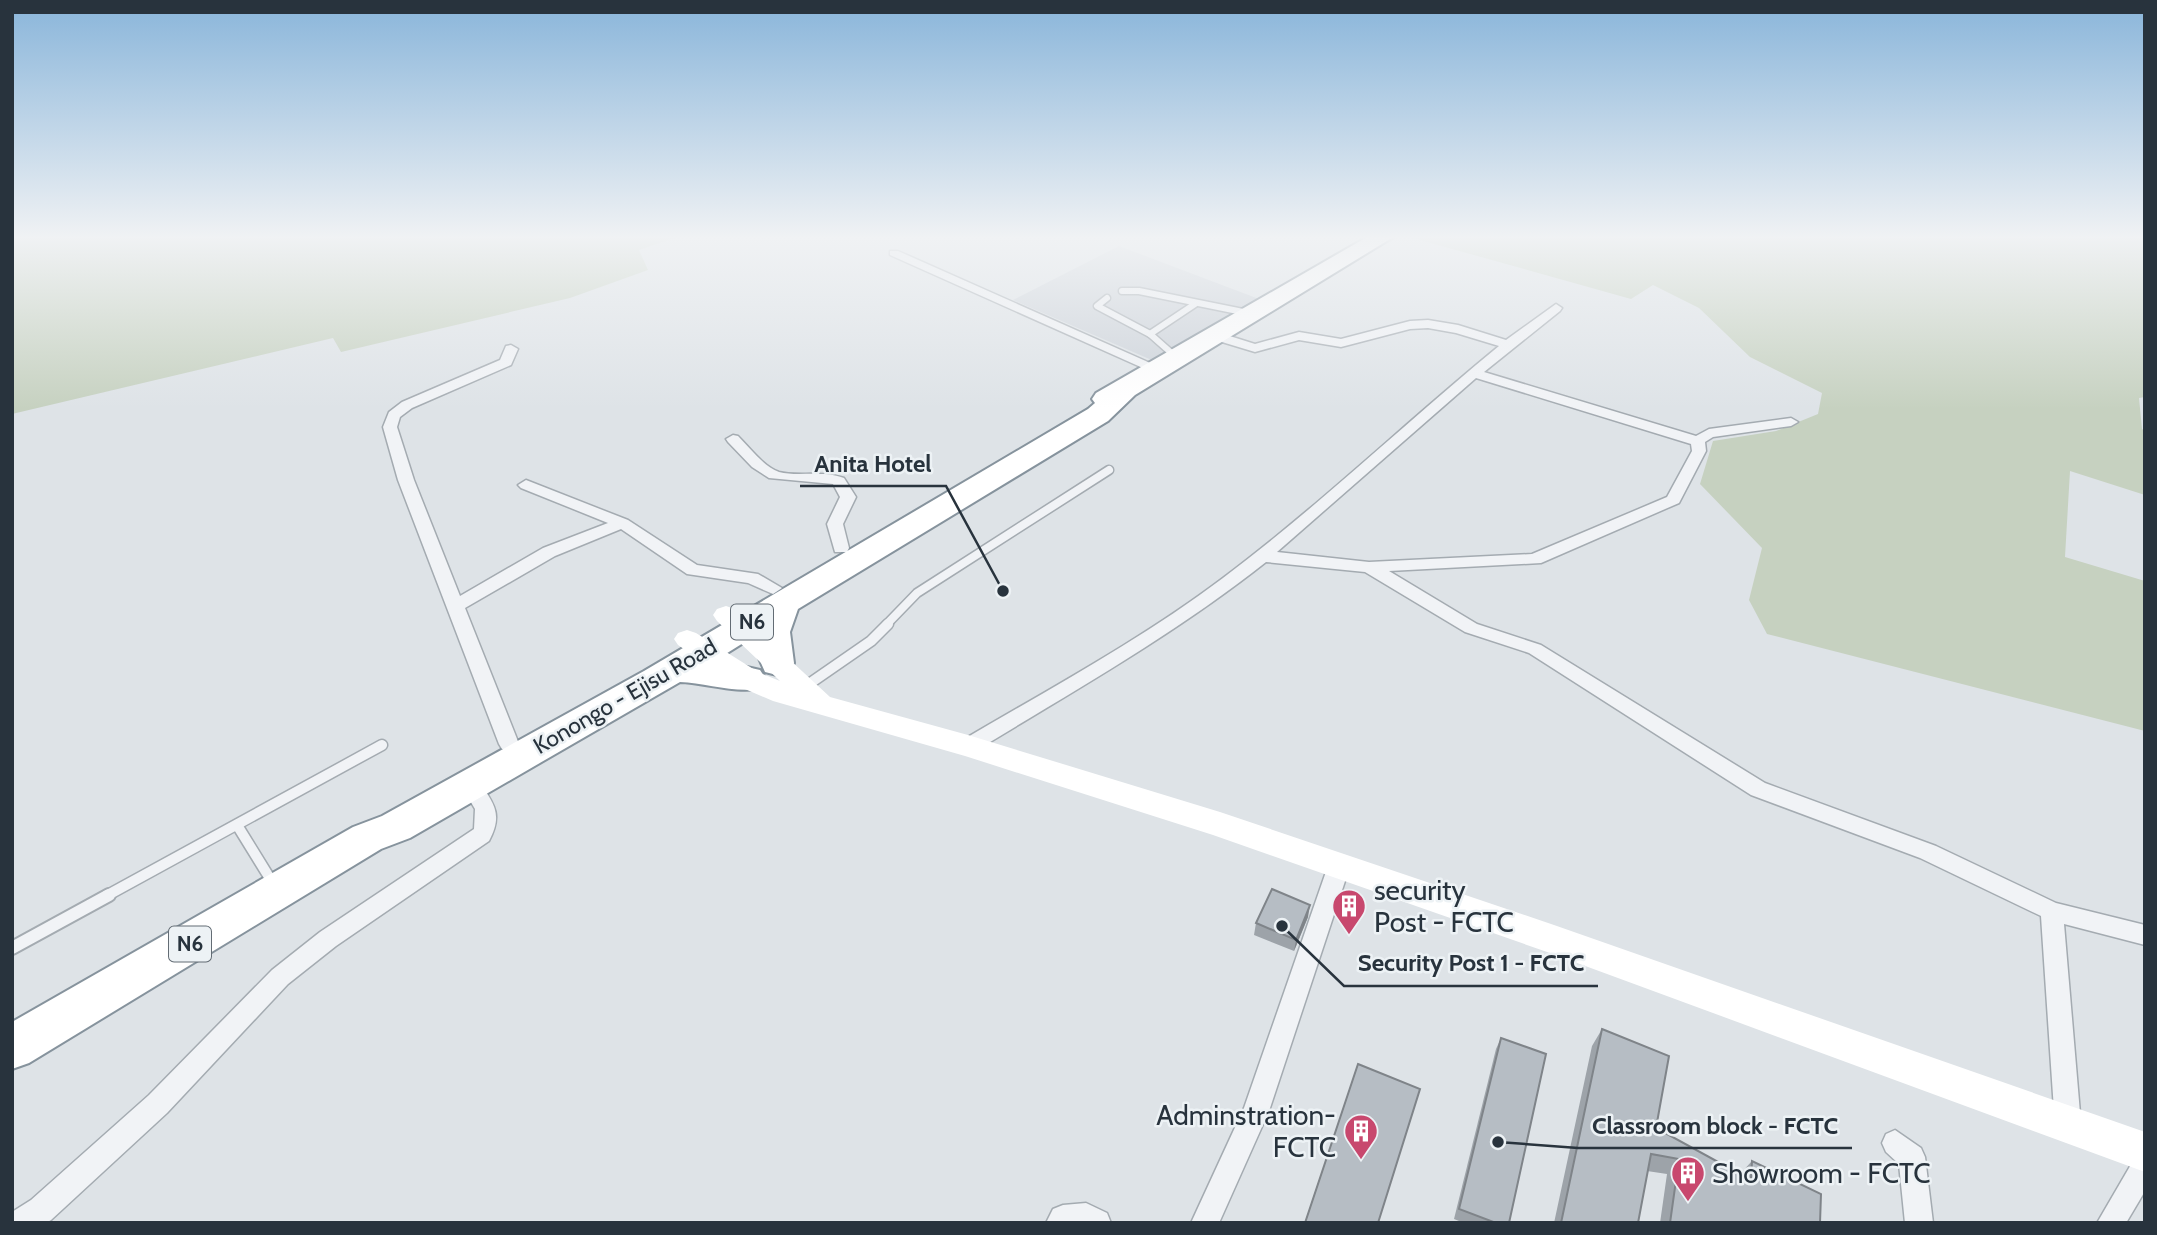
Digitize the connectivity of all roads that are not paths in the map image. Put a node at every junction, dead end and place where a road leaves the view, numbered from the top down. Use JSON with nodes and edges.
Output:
{"nodes":[{"id":1,"x":995,"y":294,"type":"edge"},
{"id":2,"x":1150,"y":294,"type":"edge"},
{"id":3,"x":1287,"y":294,"type":"edge"},
{"id":4,"x":1107,"y":299,"type":"dead end"},
{"id":5,"x":1195,"y":304,"type":"junction"},
{"id":6,"x":1556,"y":308,"type":"dead end"},
{"id":7,"x":1253,"y":314,"type":"junction"},
{"id":8,"x":1150,"y":334,"type":"junction"},
{"id":9,"x":1217,"y":335,"type":"junction"},
{"id":10,"x":1507,"y":344,"type":"junction"},
{"id":11,"x":511,"y":349,"type":"dead end"},
{"id":12,"x":1169,"y":364,"type":"junction"},
{"id":13,"x":1474,"y":373,"type":"junction"},
{"id":14,"x":1126,"y":389,"type":"junction"},
{"id":15,"x":1791,"y":422,"type":"dead end"},
{"id":16,"x":733,"y":439,"type":"dead end"},
{"id":17,"x":1698,"y":440,"type":"junction"},
{"id":18,"x":1110,"y":470,"type":"dead end"},
{"id":19,"x":526,"y":485,"type":"dead end"},
{"id":20,"x":622,"y":523,"type":"junction"},
{"id":21,"x":841,"y":548,"type":"junction"},
{"id":22,"x":1261,"y":556,"type":"junction"},
{"id":23,"x":1369,"y":567,"type":"junction"},
{"id":24,"x":780,"y":595,"type":"junction"},
{"id":25,"x":456,"y":606,"type":"junction"},
{"id":26,"x":733,"y":622,"type":"junction"},
{"id":27,"x":689,"y":653,"type":"junction"},
{"id":28,"x":762,"y":671,"type":"junction"},
{"id":29,"x":813,"y":694,"type":"junction"},
{"id":30,"x":509,"y":744,"type":"junction"},
{"id":31,"x":382,"y":745,"type":"dead end"},
{"id":32,"x":968,"y":746,"type":"junction"},
{"id":33,"x":470,"y":784,"type":"junction"},
{"id":34,"x":237,"y":825,"type":"junction"},
{"id":35,"x":367,"y":838,"type":"junction"},
{"id":36,"x":1339,"y":866,"type":"junction"},
{"id":37,"x":279,"y":892,"type":"junction"},
{"id":38,"x":2052,"y":911,"type":"junction"},
{"id":39,"x":2145,"y":935,"type":"edge"},
{"id":40,"x":12,"y":948,"type":"edge"},
{"id":41,"x":12,"y":1047,"type":"edge"},
{"id":42,"x":2068,"y":1125,"type":"junction"},
{"id":43,"x":1895,"y":1143,"type":"dead end"},
{"id":44,"x":2145,"y":1152,"type":"edge"},
{"id":45,"x":2145,"y":1165,"type":"edge"},
{"id":46,"x":1205,"y":1222,"type":"edge"},
{"id":47,"x":20,"y":1223,"type":"edge"},
{"id":48,"x":1060,"y":1223,"type":"edge"},
{"id":49,"x":1097,"y":1223,"type":"edge"},
{"id":50,"x":1919,"y":1223,"type":"edge"},
{"id":51,"x":2111,"y":1223,"type":"edge"}],
"edges":[{"from":1,"to":12,"type":"street"},
{"from":2,"to":5,"type":"lane"},
{"from":3,"to":7,"type":"highway","name":"Konongo - Ejisu Road","number":"N6"},
{"from":4,"to":8,"type":"lane"},
{"from":5,"to":7,"type":"lane"},
{"from":5,"to":8,"type":"lane"},
{"from":6,"to":10,"type":"street"},
{"from":7,"to":9,"type":"highway","name":"Konongo - Ejisu Road","number":"N6"},
{"from":8,"to":12,"type":"lane"},
{"from":9,"to":10,"type":"street"},
{"from":9,"to":12,"type":"highway","name":"Konongo - Ejisu Road","number":"N6"},
{"from":10,"to":13,"type":"street"},
{"from":11,"to":25,"type":"street"},
{"from":12,"to":14,"type":"highway","name":"Konongo - Ejisu Road","number":"N6"},
{"from":13,"to":17,"type":"street"},
{"from":13,"to":22,"type":"street"},
{"from":14,"to":21,"type":"highway","name":"Konongo - Ejisu Road","number":"N6"},
{"from":14,"to":24,"type":"highway","name":"Konongo - Ejisu Road","number":"N6"},
{"from":15,"to":17,"type":"street"},
{"from":16,"to":21,"type":"street"},
{"from":17,"to":23,"type":"street"},
{"from":18,"to":29,"type":"lane"},
{"from":19,"to":20,"type":"street"},
{"from":20,"to":24,"type":"street"},
{"from":20,"to":25,"type":"street"},
{"from":21,"to":24,"type":"highway","name":"Konongo - Ejisu Road","number":"N6"},
{"from":22,"to":23,"type":"street"},
{"from":22,"to":32,"type":"street"},
{"from":23,"to":38,"type":"street"},
{"from":24,"to":26,"type":"highway","name":"Konongo - Ejisu Road","number":"N6"},
{"from":24,"to":28,"type":"highway"},
{"from":25,"to":30,"type":"street"},
{"from":26,"to":27,"type":"highway","name":"Konongo - Ejisu Road","number":"N6"},
{"from":26,"to":28,"type":"street"},
{"from":27,"to":28,"type":"highway"},
{"from":27,"to":30,"type":"highway","name":"Konongo - Ejisu Road","number":"N6"},
{"from":27,"to":33,"type":"highway","name":"Konongo - Ejisu Road","number":"N6"},
{"from":28,"to":29,"type":"street"},
{"from":29,"to":32,"type":"street"},
{"from":30,"to":35,"type":"highway","name":"Konongo - Ejisu Road","number":"N6"},
{"from":31,"to":34,"type":"lane"},
{"from":32,"to":36,"type":"street"},
{"from":33,"to":35,"type":"highway","name":"Konongo - Ejisu Road","number":"N6"},
{"from":33,"to":47,"type":"street"},
{"from":34,"to":37,"type":"lane"},
{"from":34,"to":40,"type":"lane"},
{"from":35,"to":37,"type":"highway","name":"Konongo - Ejisu Road","number":"N6"},
{"from":36,"to":42,"type":"street"},
{"from":36,"to":46,"type":"street"},
{"from":37,"to":41,"type":"highway","name":"Konongo - Ejisu Road","number":"N6"},
{"from":38,"to":39,"type":"street"},
{"from":38,"to":42,"type":"street"},
{"from":42,"to":44,"type":"street"},
{"from":43,"to":50,"type":"street"},
{"from":45,"to":51,"type":"street"},
{"from":48,"to":49,"type":"street"}]}
